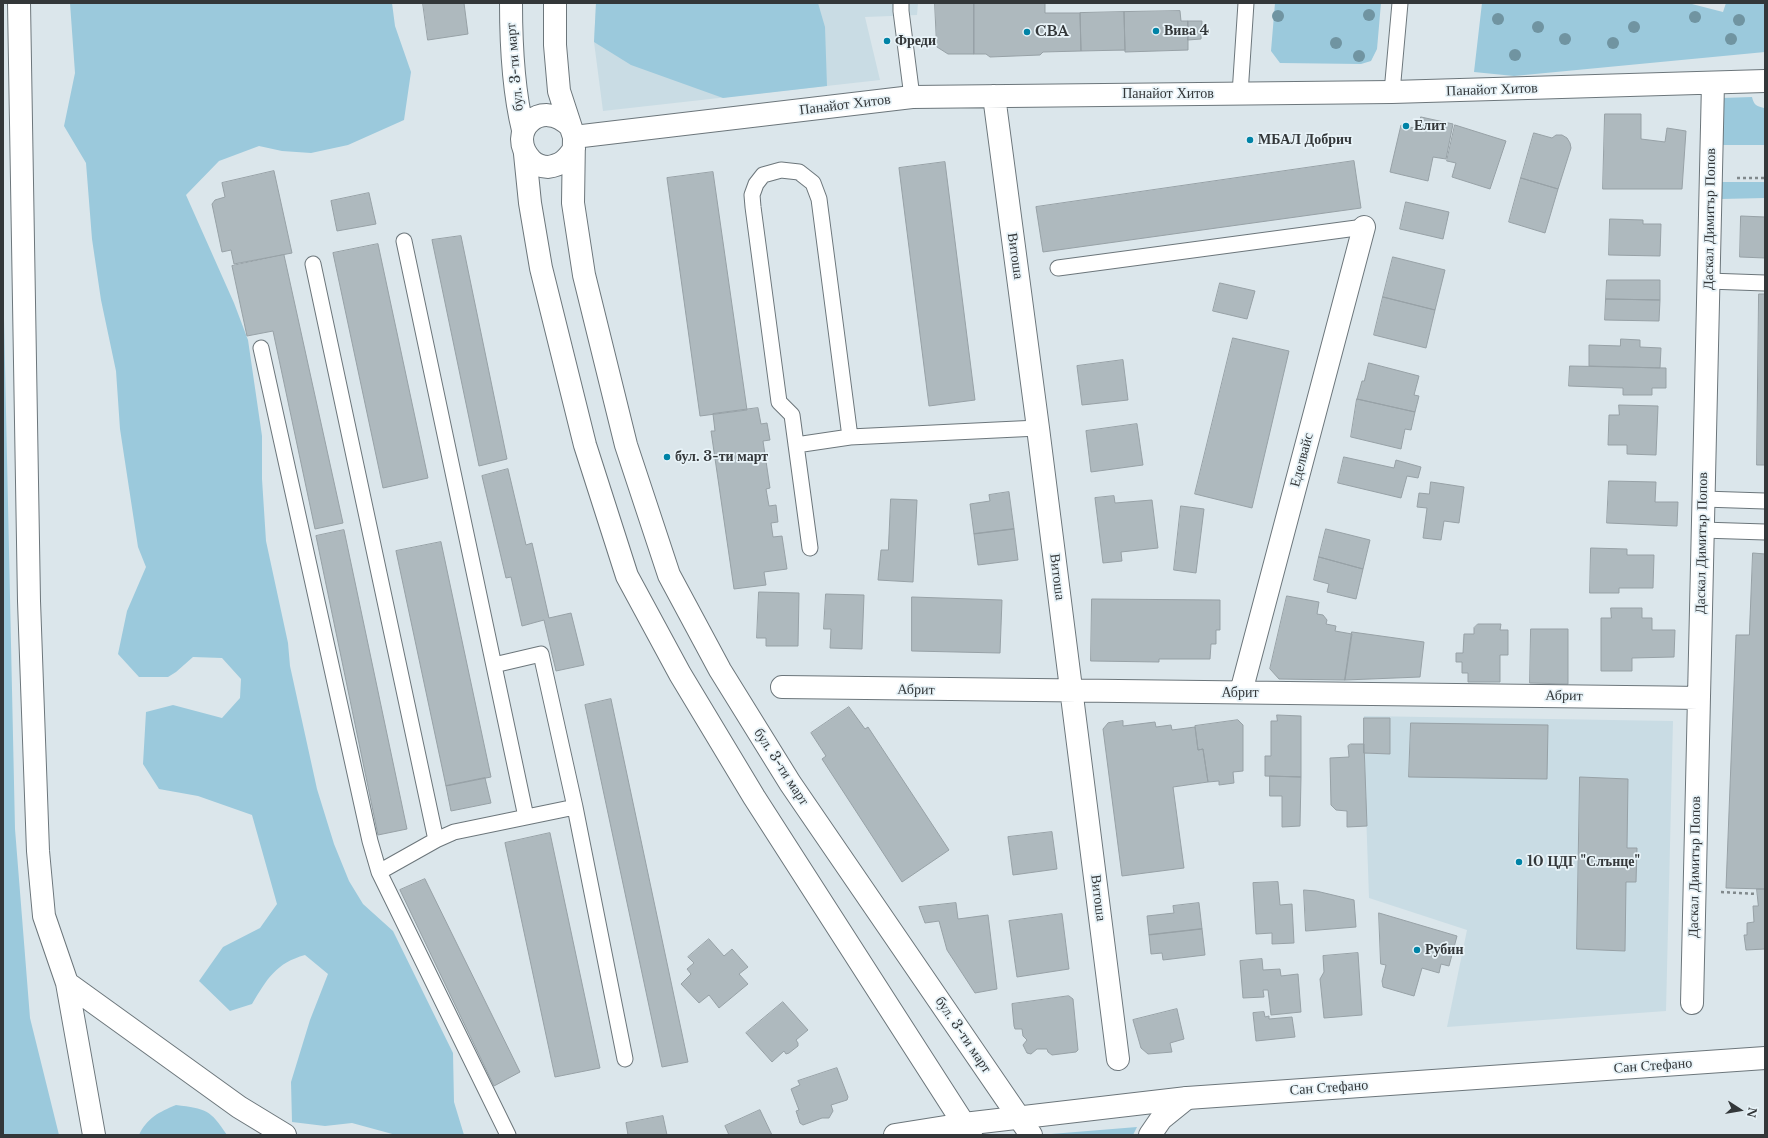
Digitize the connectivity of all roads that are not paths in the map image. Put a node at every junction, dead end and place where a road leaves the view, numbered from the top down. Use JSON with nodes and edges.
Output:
{"nodes":[{"id":1,"x":18,"y":3,"type":"edge"},
{"id":2,"x":511,"y":3,"type":"edge"},
{"id":3,"x":555,"y":3,"type":"edge"},
{"id":4,"x":901,"y":3,"type":"edge"},
{"id":5,"x":1246,"y":3,"type":"edge"},
{"id":6,"x":1400,"y":3,"type":"edge"},
{"id":7,"x":1765,"y":81,"type":"edge"},
{"id":8,"x":1713,"y":83,"type":"junction"},
{"id":9,"x":1392,"y":92,"type":"junction"},
{"id":10,"x":1240,"y":94,"type":"junction"},
{"id":11,"x":994,"y":96,"type":"junction"},
{"id":12,"x":912,"y":97,"type":"junction"},
{"id":13,"x":523,"y":130,"type":"junction"},
{"id":14,"x":573,"y":137,"type":"junction"},
{"id":15,"x":525,"y":154,"type":"junction"},
{"id":16,"x":1364,"y":227,"type":"joint"},
{"id":17,"x":404,"y":241,"type":"dead end"},
{"id":18,"x":313,"y":264,"type":"dead end"},
{"id":19,"x":1058,"y":268,"type":"dead end"},
{"id":20,"x":1708,"y":282,"type":"junction"},
{"id":21,"x":1765,"y":283,"type":"edge"},
{"id":22,"x":261,"y":348,"type":"dead end"},
{"id":23,"x":1038,"y":428,"type":"junction"},
{"id":24,"x":850,"y":437,"type":"junction"},
{"id":25,"x":796,"y":445,"type":"junction"},
{"id":26,"x":1703,"y":499,"type":"junction"},
{"id":27,"x":1765,"y":501,"type":"edge"},
{"id":28,"x":1702,"y":530,"type":"junction"},
{"id":29,"x":1765,"y":532,"type":"edge"},
{"id":30,"x":810,"y":548,"type":"dead end"},
{"id":31,"x":494,"y":665,"type":"junction"},
{"id":32,"x":782,"y":687,"type":"dead end"},
{"id":33,"x":1241,"y":692,"type":"junction"},
{"id":34,"x":1072,"y":693,"type":"junction"},
{"id":35,"x":1698,"y":698,"type":"junction"},
{"id":36,"x":575,"y":807,"type":"junction"},
{"id":37,"x":526,"y":817,"type":"junction"},
{"id":38,"x":436,"y":840,"type":"junction"},
{"id":39,"x":379,"y":872,"type":"junction"},
{"id":40,"x":67,"y":983,"type":"junction"},
{"id":41,"x":1692,"y":1003,"type":"dead end"},
{"id":42,"x":1118,"y":1058,"type":"dead end"},
{"id":43,"x":1765,"y":1058,"type":"edge"},
{"id":44,"x":625,"y":1059,"type":"dead end"},
{"id":45,"x":1187,"y":1098,"type":"junction"},
{"id":46,"x":1019,"y":1117,"type":"junction"},
{"id":47,"x":968,"y":1130,"type":"edge"},
{"id":48,"x":94,"y":1135,"type":"edge"},
{"id":49,"x":285,"y":1135,"type":"edge"},
{"id":50,"x":508,"y":1135,"type":"edge"},
{"id":51,"x":896,"y":1135,"type":"edge"},
{"id":52,"x":1031,"y":1135,"type":"edge"},
{"id":53,"x":1150,"y":1135,"type":"edge"}],
"edges":[{"from":1,"to":40,"type":"street"},
{"from":2,"to":13,"type":"street","name":"бул. 3-ти март"},
{"from":3,"to":14,"type":"street","name":"бул. 3-ти март"},
{"from":4,"to":12,"type":"lane"},
{"from":5,"to":10,"type":"lane"},
{"from":6,"to":9,"type":"lane"},
{"from":7,"to":8,"type":"street","name":"Панайот Хитов"},
{"from":8,"to":9,"type":"street","name":"Панайот Хитов"},
{"from":8,"to":20,"type":"street","name":"Даскал Димитър Попов"},
{"from":9,"to":10,"type":"street","name":"Панайот Хитов"},
{"from":10,"to":11,"type":"street","name":"Панайот Хитов"},
{"from":11,"to":12,"type":"street","name":"Панайот Хитов"},
{"from":11,"to":23,"type":"street","name":"Витоша"},
{"from":12,"to":14,"type":"street","name":"Панайот Хитов"},
{"from":13,"to":14,"type":"street"},
{"from":13,"to":15,"type":"street"},
{"from":14,"to":15,"type":"street"},
{"from":14,"to":46,"type":"street","name":"бул. 3-ти март"},
{"from":15,"to":47,"type":"street"},
{"from":16,"to":19,"type":"lane"},
{"from":16,"to":33,"type":"street","name":"Еделвайс"},
{"from":17,"to":31,"type":"lane"},
{"from":18,"to":38,"type":"lane"},
{"from":20,"to":21,"type":"lane"},
{"from":20,"to":26,"type":"street","name":"Даскал Димитър Попов"},
{"from":22,"to":39,"type":"lane"},
{"from":23,"to":24,"type":"lane"},
{"from":23,"to":34,"type":"street","name":"Витоша"},
{"from":24,"to":25,"type":"lane"},
{"from":24,"to":25,"type":"lane"},
{"from":25,"to":30,"type":"lane"},
{"from":26,"to":27,"type":"lane"},
{"from":26,"to":28,"type":"street","name":"Даскал Димитър Попов"},
{"from":28,"to":29,"type":"lane"},
{"from":28,"to":35,"type":"street","name":"Даскал Димитър Попов"},
{"from":31,"to":36,"type":"lane"},
{"from":31,"to":37,"type":"lane"},
{"from":32,"to":34,"type":"street","name":"Абрит"},
{"from":33,"to":34,"type":"street","name":"Абрит"},
{"from":33,"to":35,"type":"street","name":"Абрит"},
{"from":34,"to":42,"type":"street","name":"Витоша"},
{"from":35,"to":41,"type":"street","name":"Даскал Димитър Попов"},
{"from":36,"to":37,"type":"lane"},
{"from":36,"to":44,"type":"lane"},
{"from":37,"to":38,"type":"lane"},
{"from":38,"to":39,"type":"lane"},
{"from":39,"to":50,"type":"lane"},
{"from":40,"to":48,"type":"street"},
{"from":40,"to":49,"type":"street"},
{"from":43,"to":45,"type":"street","name":"Сан Стефано"},
{"from":45,"to":46,"type":"street","name":"Сан Стефано"},
{"from":45,"to":53,"type":"street"},
{"from":46,"to":47,"type":"street","name":"Сан Стефано"},
{"from":46,"to":52,"type":"street","name":"бул. 3-ти март"},
{"from":47,"to":51,"type":"street","name":"Сан Стефано"}]}
